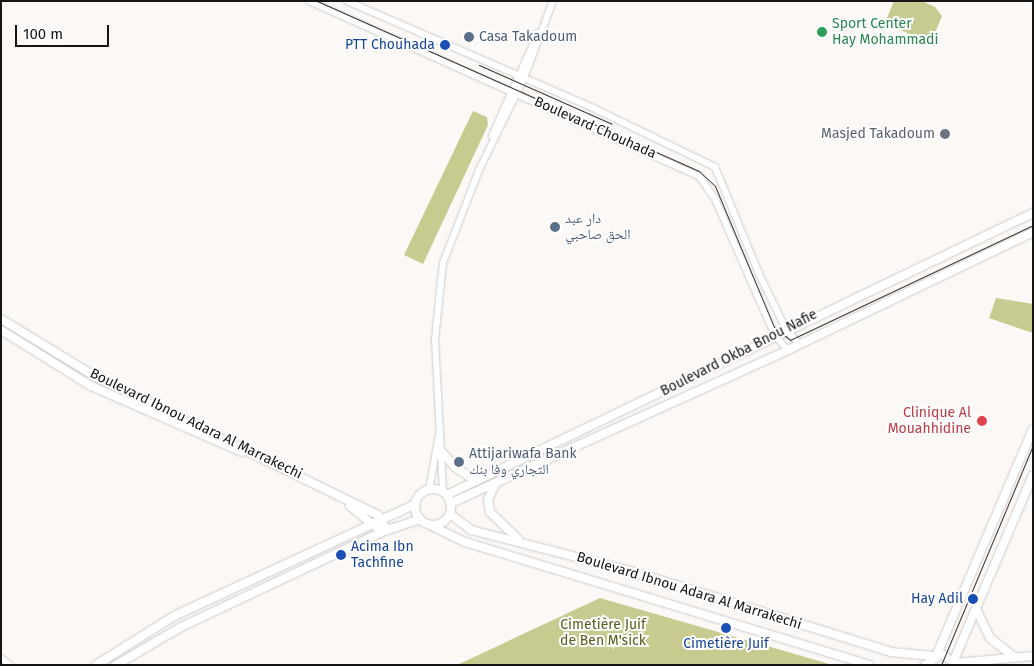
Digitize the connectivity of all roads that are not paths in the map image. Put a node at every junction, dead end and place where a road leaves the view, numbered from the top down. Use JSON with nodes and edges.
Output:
{"nodes":[{"id":1,"x":309,"y":1,"type":"edge"},
{"id":2,"x":346,"y":1,"type":"edge"},
{"id":3,"x":553,"y":1,"type":"edge"},
{"id":4,"x":521,"y":77,"type":"junction"},
{"id":5,"x":510,"y":90,"type":"junction"},
{"id":6,"x":518,"y":93,"type":"junction"},
{"id":7,"x":488,"y":149,"type":"junction"},
{"id":8,"x":1033,"y":213,"type":"edge"},
{"id":9,"x":1033,"y":232,"type":"edge"},
{"id":10,"x":1,"y":319,"type":"edge"},
{"id":11,"x":786,"y":329,"type":"junction"},
{"id":12,"x":1,"y":330,"type":"edge"},
{"id":13,"x":775,"y":336,"type":"junction"},
{"id":14,"x":40,"y":343,"type":"junction"},
{"id":15,"x":800,"y":345,"type":"junction"},
{"id":16,"x":788,"y":350,"type":"junction"},
{"id":17,"x":36,"y":352,"type":"junction"},
{"id":18,"x":1033,"y":430,"type":"edge"},
{"id":19,"x":440,"y":434,"type":"junction"},
{"id":20,"x":442,"y":452,"type":"junction"},
{"id":21,"x":1033,"y":474,"type":"edge"},
{"id":22,"x":476,"y":480,"type":"junction"},
{"id":23,"x":500,"y":480,"type":"junction"},
{"id":24,"x":429,"y":490,"type":"junction"},
{"id":25,"x":447,"y":497,"type":"junction"},
{"id":26,"x":415,"y":504,"type":"junction"},
{"id":27,"x":450,"y":514,"type":"junction"},
{"id":28,"x":420,"y":519,"type":"junction"},
{"id":29,"x":380,"y":523,"type":"junction"},
{"id":30,"x":430,"y":525,"type":"junction"},
{"id":31,"x":385,"y":531,"type":"junction"},
{"id":32,"x":522,"y":542,"type":"junction"},
{"id":33,"x":977,"y":611,"type":"junction"},
{"id":34,"x":935,"y":655,"type":"junction"},
{"id":35,"x":1033,"y":656,"type":"edge"},
{"id":36,"x":1014,"y":657,"type":"junction"},
{"id":37,"x":1,"y":658,"type":"edge"},
{"id":38,"x":956,"y":663,"type":"edge"},
{"id":39,"x":10,"y":665,"type":"edge"},
{"id":40,"x":96,"y":665,"type":"edge"},
{"id":41,"x":116,"y":665,"type":"edge"},
{"id":42,"x":870,"y":665,"type":"edge"},
{"id":43,"x":926,"y":665,"type":"edge"}],
"edges":[{"from":1,"to":5,"type":"street","name":"Boulevard Chouhada"},
{"from":2,"to":4,"type":"street","name":"Boulevard Chouhada"},
{"from":3,"to":4,"type":"street"},
{"from":4,"to":5,"type":"street"},
{"from":4,"to":6,"type":"street"},
{"from":4,"to":11,"type":"street","name":"Boulevard Chouhada"},
{"from":5,"to":6,"type":"street","name":"Boulevard Chouhada"},
{"from":5,"to":7,"type":"street"},
{"from":6,"to":7,"type":"street"},
{"from":6,"to":13,"type":"street","name":"Boulevard Chouhada"},
{"from":7,"to":19,"type":"street"},
{"from":8,"to":11,"type":"main road","name":"Boulevard Okba Bnou Nafie"},
{"from":9,"to":15,"type":"main road","name":"Boulevard Okba Bnou Nafie"},
{"from":10,"to":14,"type":"main road","name":"Boulevard Ibnou Adara Al Marrakechi"},
{"from":11,"to":13,"type":"main road","name":"Boulevard Okba Bnou Nafie"},
{"from":11,"to":15,"type":"street","name":"Boulevard Chouhada"},
{"from":12,"to":17,"type":"main road","name":"Boulevard Ibnou Adara Al Marrakechi"},
{"from":13,"to":16,"type":"street","name":"Boulevard Chouhada"},
{"from":13,"to":22,"type":"main road","name":"Boulevard Okba Bnou Nafie"},
{"from":14,"to":17,"type":"main road"},
{"from":14,"to":29,"type":"main road","name":"Boulevard Ibnou Adara Al Marrakechi"},
{"from":15,"to":16,"type":"main road","name":"Boulevard Okba Bnou Nafie"},
{"from":16,"to":23,"type":"main road","name":"Boulevard Okba Bnou Nafie"},
{"from":17,"to":29,"type":"main road","name":"Boulevard Ibnou Adara Al Marrakechi"},
{"from":18,"to":34,"type":"main road"},
{"from":19,"to":20,"type":"street"},
{"from":19,"to":24,"type":"street"},
{"from":20,"to":22,"type":"main road"},
{"from":20,"to":25,"type":"street"},
{"from":21,"to":33,"type":"main road"},
{"from":22,"to":25,"type":"main road","name":"Boulevard Okba Bnou Nafie"},
{"from":23,"to":25,"type":"main road","name":"Boulevard Okba Bnou Nafie"},
{"from":23,"to":32,"type":"main road"},
{"from":24,"to":25,"type":"main road"},
{"from":24,"to":26,"type":"main road"},
{"from":25,"to":27,"type":"main road"},
{"from":26,"to":28,"type":"main road"},
{"from":26,"to":29,"type":"main road"},
{"from":27,"to":30,"type":"main road"},
{"from":27,"to":32,"type":"main road","name":"Boulevard Ibnou Adara Al Marrakechi"},
{"from":28,"to":30,"type":"main road"},
{"from":28,"to":31,"type":"main road"},
{"from":29,"to":31,"type":"main road"},
{"from":29,"to":40,"type":"main road"},
{"from":30,"to":42,"type":"main road","name":"Boulevard Ibnou Adara Al Marrakechi"},
{"from":31,"to":41,"type":"main road"},
{"from":32,"to":34,"type":"main road","name":"Boulevard Ibnou Adara Al Marrakechi"},
{"from":33,"to":36,"type":"main road"},
{"from":33,"to":38,"type":"main road"},
{"from":34,"to":38,"type":"main road","name":"Boulevard Ibnou Adara Al Marrakechi"},
{"from":34,"to":43,"type":"main road"},
{"from":35,"to":36,"type":"main road"},
{"from":36,"to":38,"type":"main road"},
{"from":37,"to":39,"type":"street"}]}
